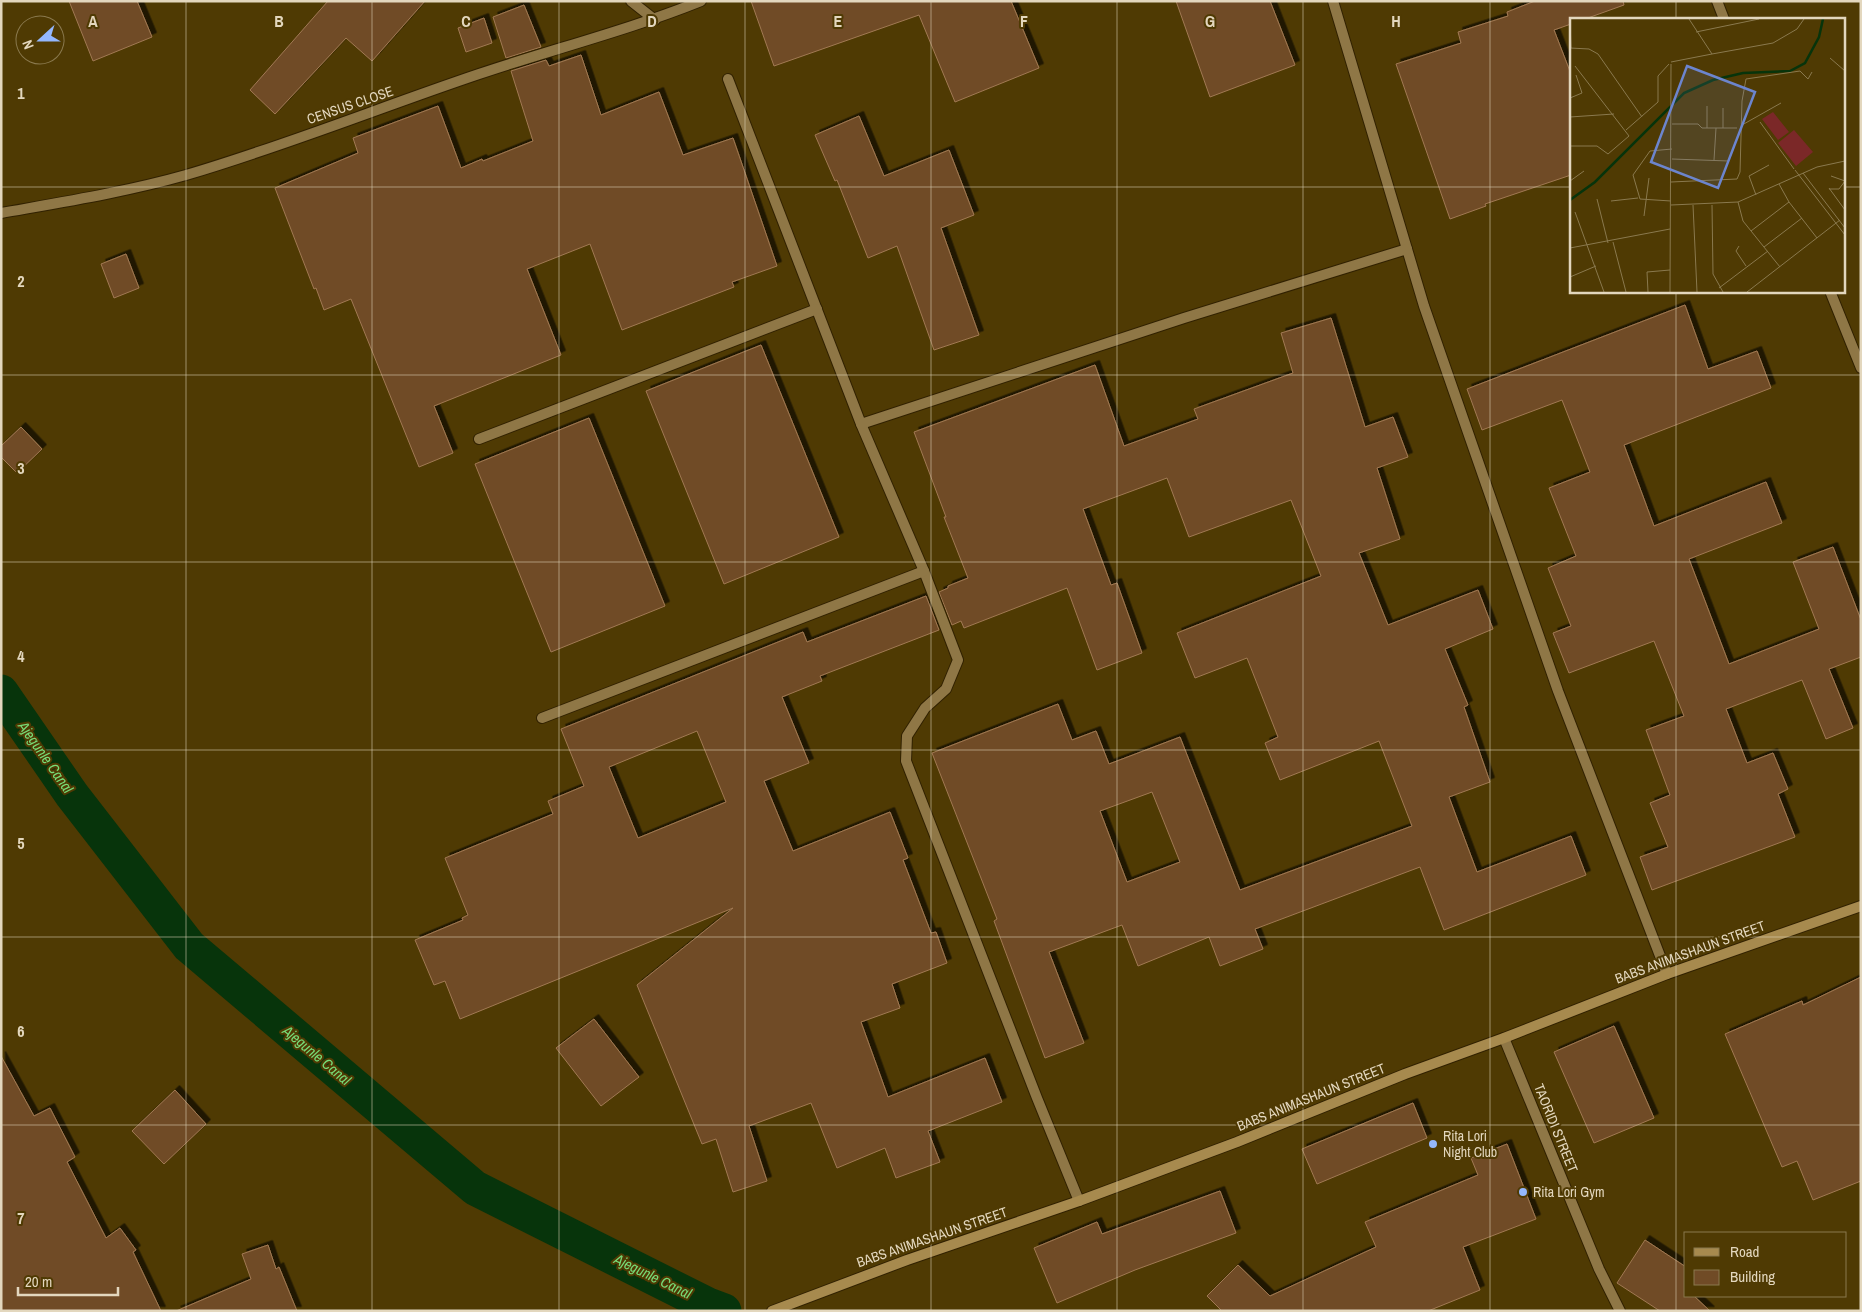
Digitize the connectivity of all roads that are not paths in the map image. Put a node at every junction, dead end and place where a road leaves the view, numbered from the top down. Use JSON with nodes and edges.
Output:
{"nodes":[{"id":1,"x":631,"y":1,"type":"edge"},
{"id":2,"x":701,"y":1,"type":"edge"},
{"id":3,"x":1334,"y":1,"type":"edge"},
{"id":4,"x":1717,"y":1,"type":"edge"},
{"id":5,"x":1724,"y":18,"type":"edge"},
{"id":6,"x":655,"y":20,"type":"junction"},
{"id":7,"x":728,"y":79,"type":"dead end"},
{"id":8,"x":1,"y":214,"type":"edge"},
{"id":9,"x":1407,"y":249,"type":"junction"},
{"id":10,"x":1830,"y":292,"type":"edge"},
{"id":11,"x":816,"y":309,"type":"junction"},
{"id":12,"x":1861,"y":368,"type":"edge"},
{"id":13,"x":861,"y":424,"type":"junction"},
{"id":14,"x":479,"y":439,"type":"dead end"},
{"id":15,"x":924,"y":571,"type":"junction"},
{"id":16,"x":542,"y":718,"type":"dead end"},
{"id":17,"x":1861,"y":906,"type":"edge"},
{"id":18,"x":1667,"y":974,"type":"junction"},
{"id":19,"x":1504,"y":1038,"type":"junction"},
{"id":20,"x":1079,"y":1200,"type":"junction"},
{"id":21,"x":772,"y":1311,"type":"edge"},
{"id":22,"x":1620,"y":1311,"type":"edge"}],
"edges":[{"from":1,"to":6,"type":"street"},
{"from":2,"to":6,"type":"street","name":"CENSUS CLOSE"},
{"from":3,"to":9,"type":"street"},
{"from":4,"to":5,"type":"street"},
{"from":6,"to":8,"type":"street","name":"CENSUS CLOSE"},
{"from":7,"to":11,"type":"street"},
{"from":9,"to":13,"type":"street"},
{"from":9,"to":18,"type":"street"},
{"from":10,"to":12,"type":"street"},
{"from":11,"to":13,"type":"street"},
{"from":11,"to":14,"type":"street"},
{"from":13,"to":15,"type":"street"},
{"from":15,"to":16,"type":"street"},
{"from":15,"to":20,"type":"street"},
{"from":17,"to":18,"type":"main road","name":"BABS ANIMASHAUN STREET"},
{"from":18,"to":19,"type":"main road","name":"BABS ANIMASHAUN STREET"},
{"from":19,"to":20,"type":"main road","name":"BABS ANIMASHAUN STREET"},
{"from":19,"to":22,"type":"street","name":"TAORIDI STREET"},
{"from":20,"to":21,"type":"main road","name":"BABS ANIMASHAUN STREET"}]}
